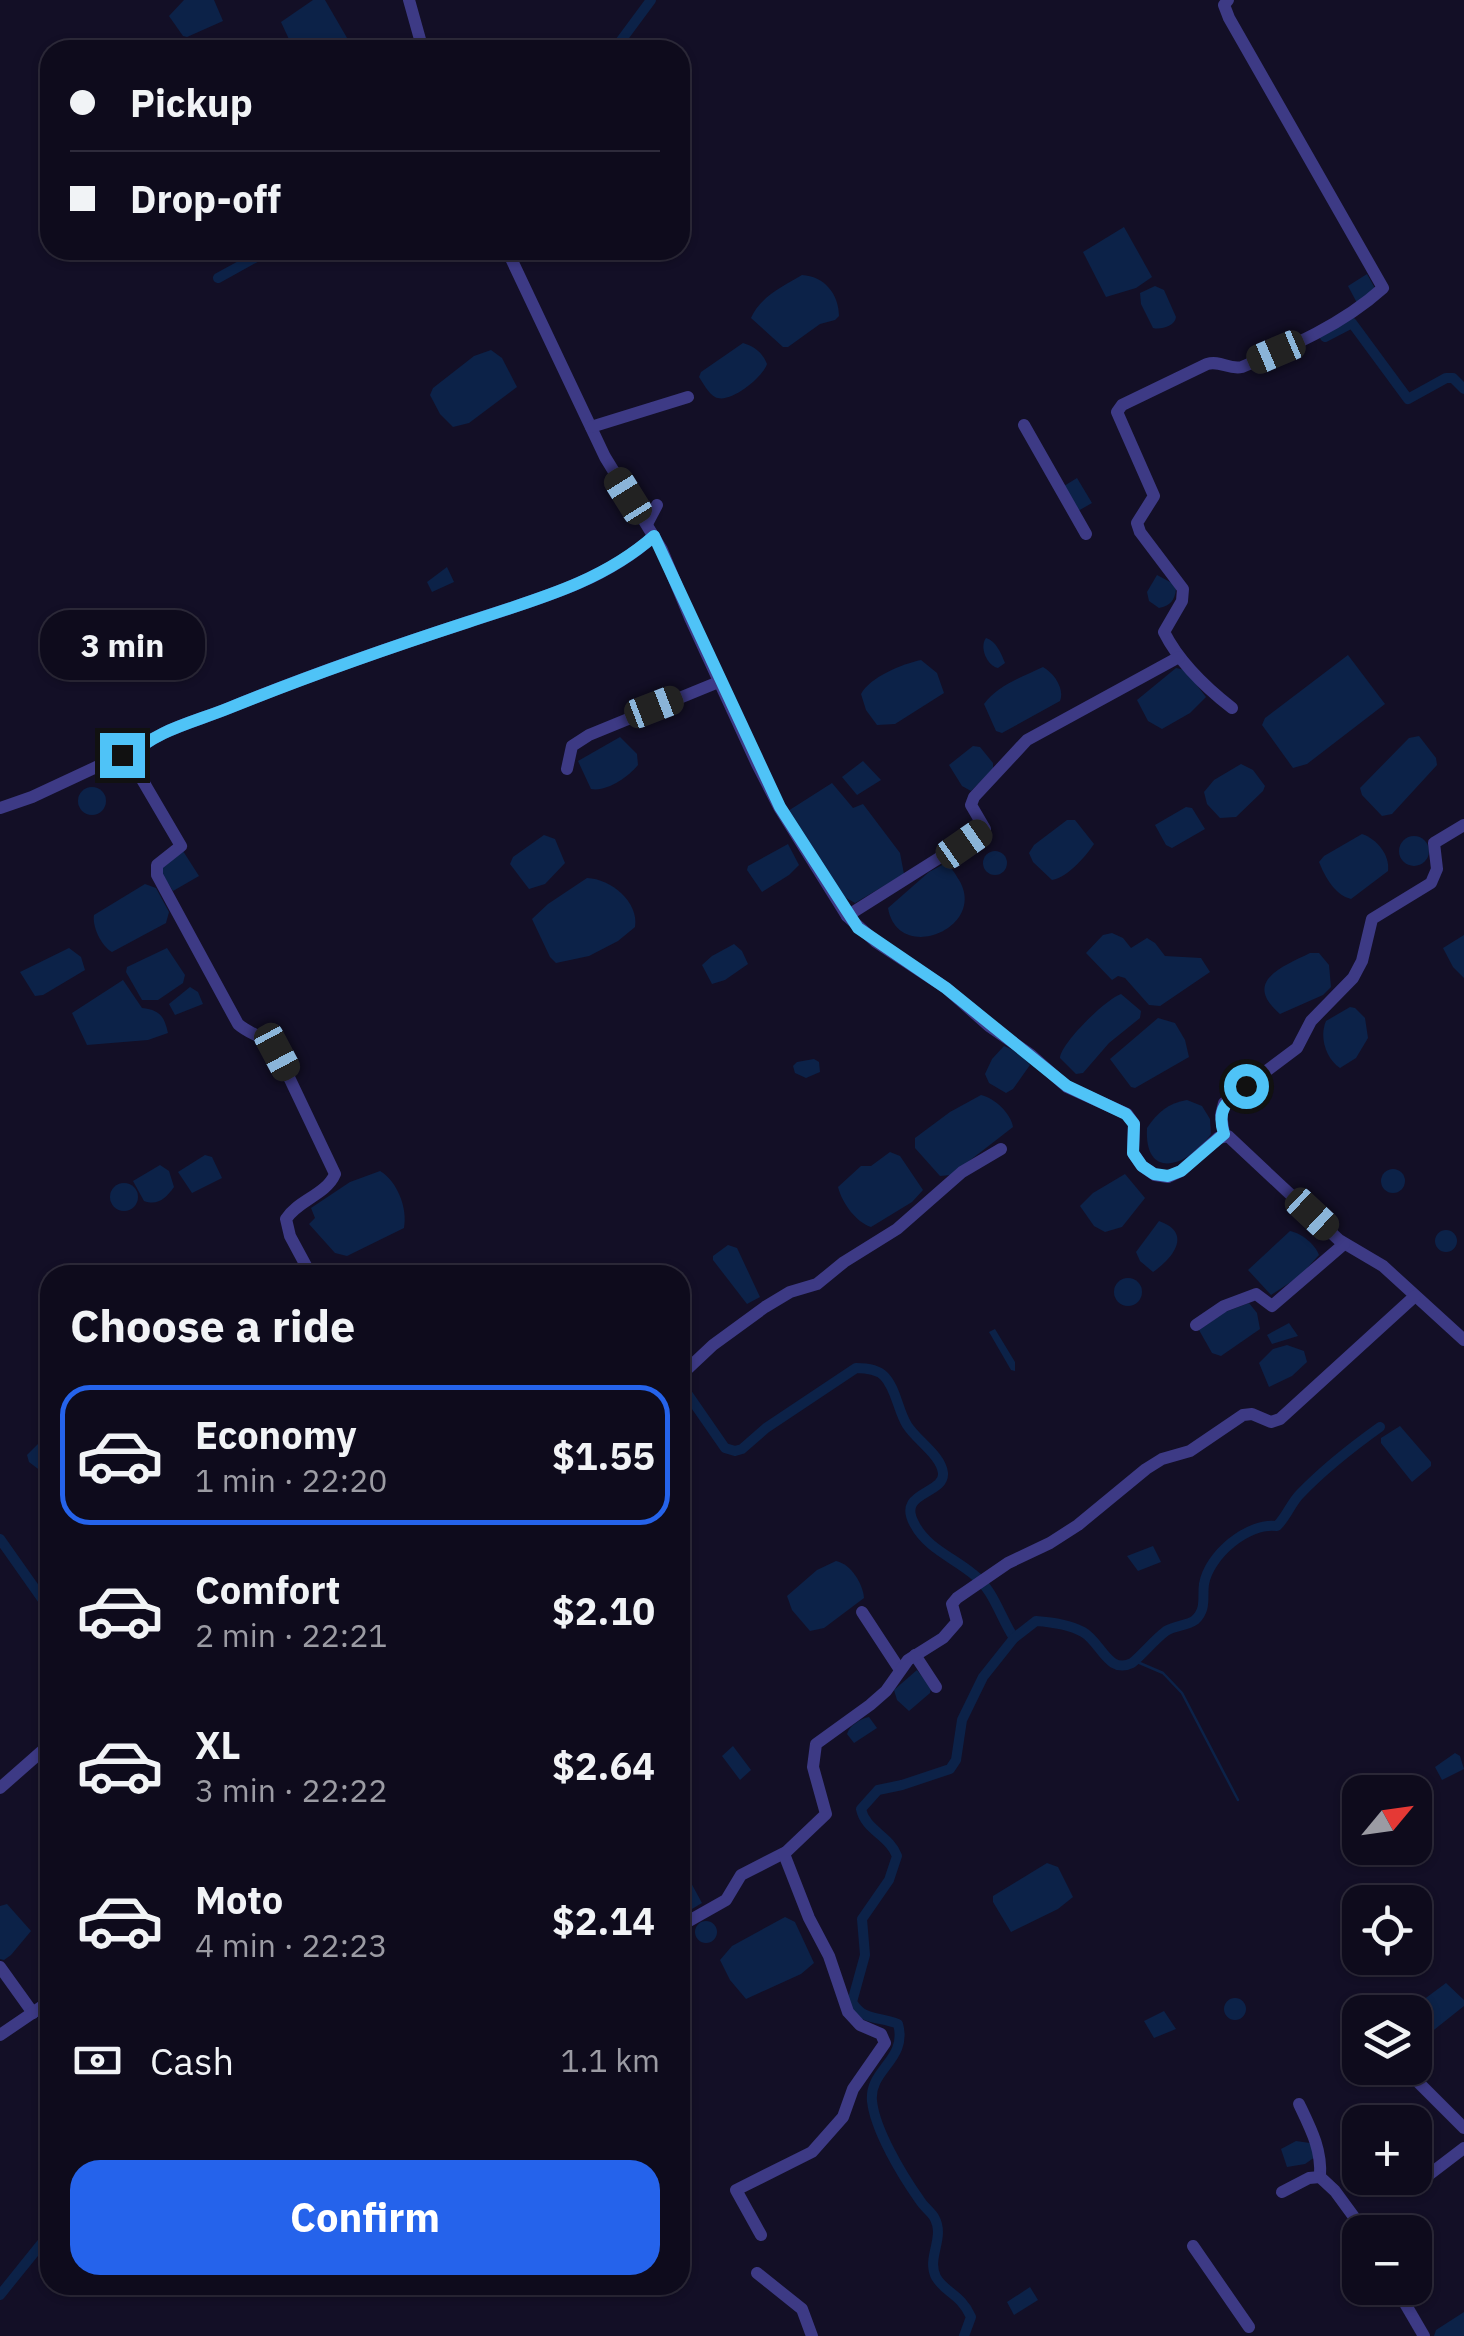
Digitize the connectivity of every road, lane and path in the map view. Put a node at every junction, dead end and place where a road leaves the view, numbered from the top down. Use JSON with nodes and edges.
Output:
{"nodes":[{"id":1,"x":409,"y":0,"type":"edge"},
{"id":2,"x":1228,"y":0,"type":"edge"},
{"id":3,"x":420,"y":40,"type":"edge"},
{"id":4,"x":513,"y":260,"type":"edge"},
{"id":5,"x":688,"y":396,"type":"dead end"},
{"id":6,"x":1024,"y":425,"type":"dead end"},
{"id":7,"x":592,"y":427,"type":"junction"},
{"id":8,"x":657,"y":505,"type":"dead end"},
{"id":9,"x":651,"y":530,"type":"junction"},
{"id":10,"x":1086,"y":534,"type":"dead end"},
{"id":11,"x":1179,"y":656,"type":"junction"},
{"id":12,"x":720,"y":681,"type":"junction"},
{"id":13,"x":1232,"y":708,"type":"dead end"},
{"id":14,"x":127,"y":758,"type":"junction"},
{"id":15,"x":567,"y":769,"type":"dead end"},
{"id":16,"x":0,"y":808,"type":"edge"},
{"id":17,"x":1464,"y":826,"type":"edge"},
{"id":18,"x":847,"y":916,"type":"junction"},
{"id":19,"x":1224,"y":1134,"type":"junction"},
{"id":20,"x":1001,"y":1148,"type":"dead end"},
{"id":21,"x":1344,"y":1244,"type":"junction"},
{"id":22,"x":306,"y":1265,"type":"edge"},
{"id":23,"x":1415,"y":1296,"type":"junction"},
{"id":24,"x":1196,"y":1325,"type":"dead end"},
{"id":25,"x":1464,"y":1340,"type":"edge"},
{"id":26,"x":690,"y":1367,"type":"edge"},
{"id":27,"x":862,"y":1612,"type":"dead end"},
{"id":28,"x":915,"y":1655,"type":"junction"},
{"id":29,"x":900,"y":1670,"type":"junction"},
{"id":30,"x":936,"y":1687,"type":"dead end"},
{"id":31,"x":40,"y":1753,"type":"edge"},
{"id":32,"x":0,"y":1788,"type":"edge"},
{"id":33,"x":784,"y":1853,"type":"junction"},
{"id":34,"x":690,"y":1920,"type":"edge"},
{"id":35,"x":0,"y":1967,"type":"edge"},
{"id":36,"x":40,"y":2008,"type":"edge"},
{"id":37,"x":33,"y":2013,"type":"junction"},
{"id":38,"x":0,"y":2035,"type":"edge"},
{"id":39,"x":1421,"y":2085,"type":"edge"},
{"id":40,"x":1300,"y":2104,"type":"dead end"},
{"id":41,"x":1464,"y":2128,"type":"edge"},
{"id":42,"x":1464,"y":2148,"type":"edge"},
{"id":43,"x":1432,"y":2172,"type":"edge"},
{"id":44,"x":1320,"y":2177,"type":"junction"},
{"id":45,"x":1282,"y":2192,"type":"dead end"},
{"id":46,"x":1353,"y":2215,"type":"edge"},
{"id":47,"x":761,"y":2236,"type":"dead end"},
{"id":48,"x":1193,"y":2246,"type":"dead end"},
{"id":49,"x":758,"y":2273,"type":"dead end"},
{"id":50,"x":1406,"y":2305,"type":"edge"},
{"id":51,"x":1249,"y":2327,"type":"dead end"},
{"id":52,"x":812,"y":2336,"type":"edge"},
{"id":53,"x":1424,"y":2336,"type":"edge"}],
"edges":[{"from":1,"to":3,"type":"street"},
{"from":2,"to":11,"type":"street"},
{"from":4,"to":7,"type":"street"},
{"from":5,"to":7,"type":"street"},
{"from":6,"to":10,"type":"street"},
{"from":7,"to":9,"type":"street"},
{"from":8,"to":9,"type":"street"},
{"from":9,"to":12,"type":"street"},
{"from":9,"to":14,"type":"street"},
{"from":11,"to":13,"type":"street"},
{"from":11,"to":18,"type":"street"},
{"from":12,"to":15,"type":"street"},
{"from":12,"to":18,"type":"street"},
{"from":14,"to":16,"type":"street"},
{"from":14,"to":22,"type":"street"},
{"from":17,"to":19,"type":"street"},
{"from":18,"to":19,"type":"street"},
{"from":19,"to":21,"type":"street"},
{"from":20,"to":26,"type":"street"},
{"from":21,"to":23,"type":"street"},
{"from":21,"to":24,"type":"street"},
{"from":23,"to":25,"type":"street"},
{"from":23,"to":28,"type":"street"},
{"from":27,"to":29,"type":"street"},
{"from":28,"to":29,"type":"street"},
{"from":28,"to":30,"type":"street"},
{"from":29,"to":33,"type":"street"},
{"from":31,"to":32,"type":"street"},
{"from":33,"to":34,"type":"street"},
{"from":33,"to":47,"type":"street"},
{"from":35,"to":37,"type":"street"},
{"from":36,"to":37,"type":"street"},
{"from":37,"to":38,"type":"street"},
{"from":39,"to":41,"type":"street"},
{"from":40,"to":44,"type":"street"},
{"from":42,"to":43,"type":"street"},
{"from":44,"to":45,"type":"street"},
{"from":44,"to":46,"type":"street"},
{"from":48,"to":51,"type":"street"},
{"from":49,"to":52,"type":"street"},
{"from":50,"to":53,"type":"street"}]}
